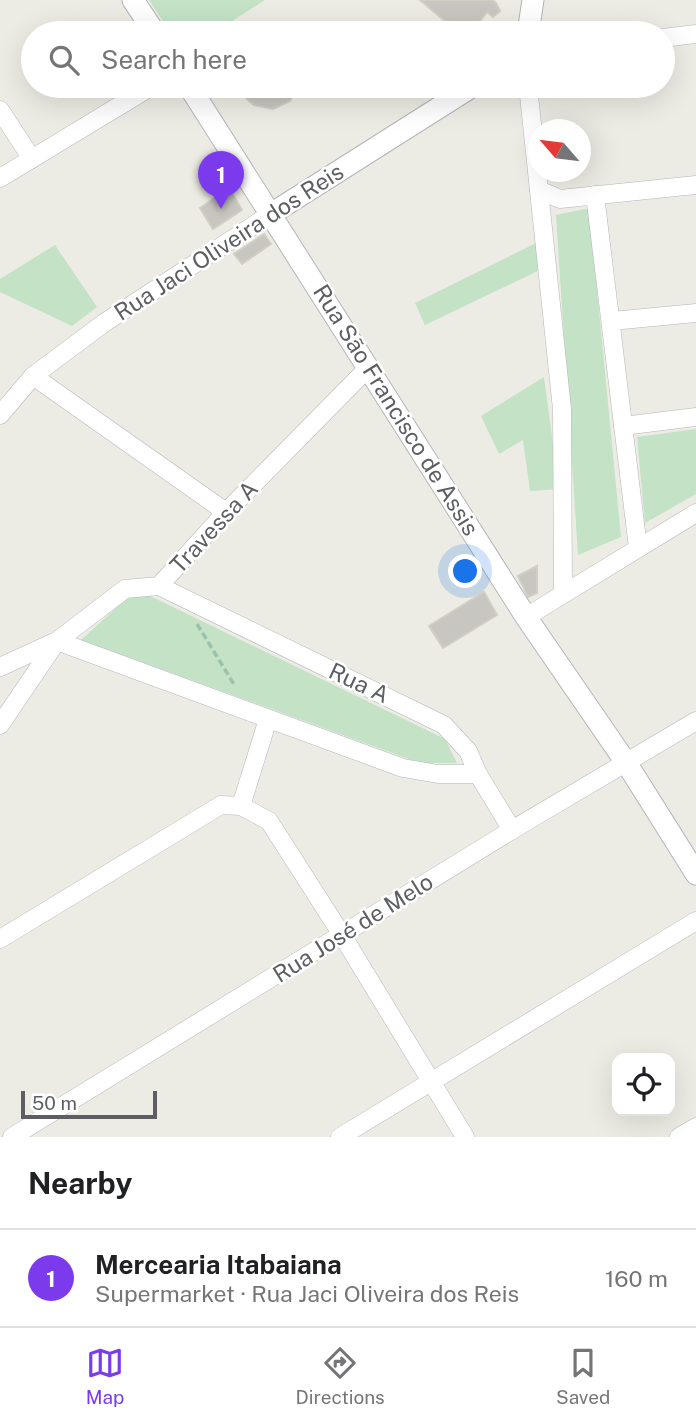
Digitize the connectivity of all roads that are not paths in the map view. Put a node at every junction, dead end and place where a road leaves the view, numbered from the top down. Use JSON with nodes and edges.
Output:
{"nodes":[{"id":1,"x":133,"y":0,"type":"edge"},
{"id":2,"x":533,"y":0,"type":"edge"},
{"id":3,"x":147,"y":21,"type":"edge"},
{"id":4,"x":530,"y":21,"type":"edge"},
{"id":5,"x":696,"y":34,"type":"edge"},
{"id":6,"x":675,"y":37,"type":"edge"},
{"id":7,"x":132,"y":98,"type":"edge"},
{"id":8,"x":197,"y":98,"type":"edge"},
{"id":9,"x":454,"y":98,"type":"edge"},
{"id":10,"x":529,"y":98,"type":"edge"},
{"id":11,"x":0,"y":110,"type":"edge"},
{"id":12,"x":32,"y":159,"type":"junction"},
{"id":13,"x":0,"y":178,"type":"edge"},
{"id":14,"x":696,"y":185,"type":"edge"},
{"id":15,"x":540,"y":190,"type":"junction"},
{"id":16,"x":595,"y":195,"type":"junction"},
{"id":17,"x":271,"y":214,"type":"junction"},
{"id":18,"x":696,"y":313,"type":"edge"},
{"id":19,"x":612,"y":321,"type":"junction"},
{"id":20,"x":368,"y":368,"type":"junction"},
{"id":21,"x":33,"y":376,"type":"junction"},
{"id":22,"x":0,"y":415,"type":"edge"},
{"id":23,"x":696,"y":417,"type":"edge"},
{"id":24,"x":624,"y":426,"type":"junction"},
{"id":25,"x":226,"y":512,"type":"junction"},
{"id":26,"x":696,"y":513,"type":"edge"},
{"id":27,"x":638,"y":548,"type":"junction"},
{"id":28,"x":159,"y":586,"type":"junction"},
{"id":29,"x":563,"y":593,"type":"junction"},
{"id":30,"x":527,"y":617,"type":"junction"},
{"id":31,"x":57,"y":641,"type":"junction"},
{"id":32,"x":1,"y":665,"type":"edge"},
{"id":33,"x":268,"y":719,"type":"junction"},
{"id":34,"x":696,"y":721,"type":"edge"},
{"id":35,"x":0,"y":725,"type":"edge"},
{"id":36,"x":627,"y":764,"type":"junction"},
{"id":37,"x":478,"y":775,"type":"junction"},
{"id":38,"x":241,"y":806,"type":"junction"},
{"id":39,"x":512,"y":830,"type":"junction"},
{"id":40,"x":696,"y":874,"type":"edge"},
{"id":41,"x":696,"y":921,"type":"edge"},
{"id":42,"x":342,"y":935,"type":"junction"},
{"id":43,"x":0,"y":939,"type":"edge"},
{"id":44,"x":433,"y":1082,"type":"junction"},
{"id":45,"x":696,"y":1127,"type":"edge"},
{"id":46,"x":12,"y":1137,"type":"edge"},
{"id":47,"x":340,"y":1137,"type":"edge"},
{"id":48,"x":465,"y":1137,"type":"edge"},
{"id":49,"x":679,"y":1137,"type":"edge"}],
"edges":[{"from":1,"to":3,"type":"street"},
{"from":2,"to":4,"type":"street"},
{"from":5,"to":6,"type":"street"},
{"from":7,"to":12,"type":"street"},
{"from":8,"to":17,"type":"street","name":"Rua São Francisco de Assis"},
{"from":9,"to":17,"type":"street","name":"Rua Jaci Oliveira dos Reis"},
{"from":10,"to":15,"type":"street"},
{"from":11,"to":12,"type":"street"},
{"from":12,"to":13,"type":"street"},
{"from":14,"to":16,"type":"street"},
{"from":15,"to":16,"type":"street"},
{"from":15,"to":29,"type":"street"},
{"from":16,"to":19,"type":"street"},
{"from":17,"to":20,"type":"street","name":"Rua São Francisco de Assis"},
{"from":17,"to":21,"type":"street","name":"Rua Jaci Oliveira dos Reis"},
{"from":18,"to":19,"type":"street"},
{"from":19,"to":24,"type":"street"},
{"from":20,"to":25,"type":"street","name":"Travessa A"},
{"from":20,"to":30,"type":"street","name":"Rua São Francisco de Assis"},
{"from":21,"to":22,"type":"street","name":"Rua Jaci Oliveira dos Reis"},
{"from":21,"to":25,"type":"street"},
{"from":23,"to":24,"type":"street"},
{"from":24,"to":27,"type":"street"},
{"from":25,"to":28,"type":"street","name":"Travessa A"},
{"from":26,"to":27,"type":"street"},
{"from":27,"to":29,"type":"street"},
{"from":28,"to":31,"type":"street","name":"Travessa A"},
{"from":28,"to":37,"type":"street","name":"Rua A"},
{"from":29,"to":30,"type":"street"},
{"from":30,"to":36,"type":"street","name":"Rua São Francisco de Assis"},
{"from":31,"to":32,"type":"street","name":"Travessa A"},
{"from":31,"to":33,"type":"street"},
{"from":31,"to":35,"type":"street"},
{"from":33,"to":37,"type":"street"},
{"from":33,"to":38,"type":"street"},
{"from":34,"to":36,"type":"street","name":"Rua José de Melo"},
{"from":36,"to":39,"type":"street","name":"Rua José de Melo"},
{"from":36,"to":40,"type":"street","name":"Rua São Francisco de Assis"},
{"from":37,"to":39,"type":"street","name":"Rua A"},
{"from":38,"to":42,"type":"street"},
{"from":38,"to":43,"type":"street"},
{"from":39,"to":42,"type":"street","name":"Rua José de Melo"},
{"from":41,"to":44,"type":"street"},
{"from":42,"to":44,"type":"street"},
{"from":42,"to":46,"type":"street","name":"Rua José de Melo"},
{"from":44,"to":47,"type":"street"},
{"from":44,"to":48,"type":"street"},
{"from":45,"to":49,"type":"street"}]}
